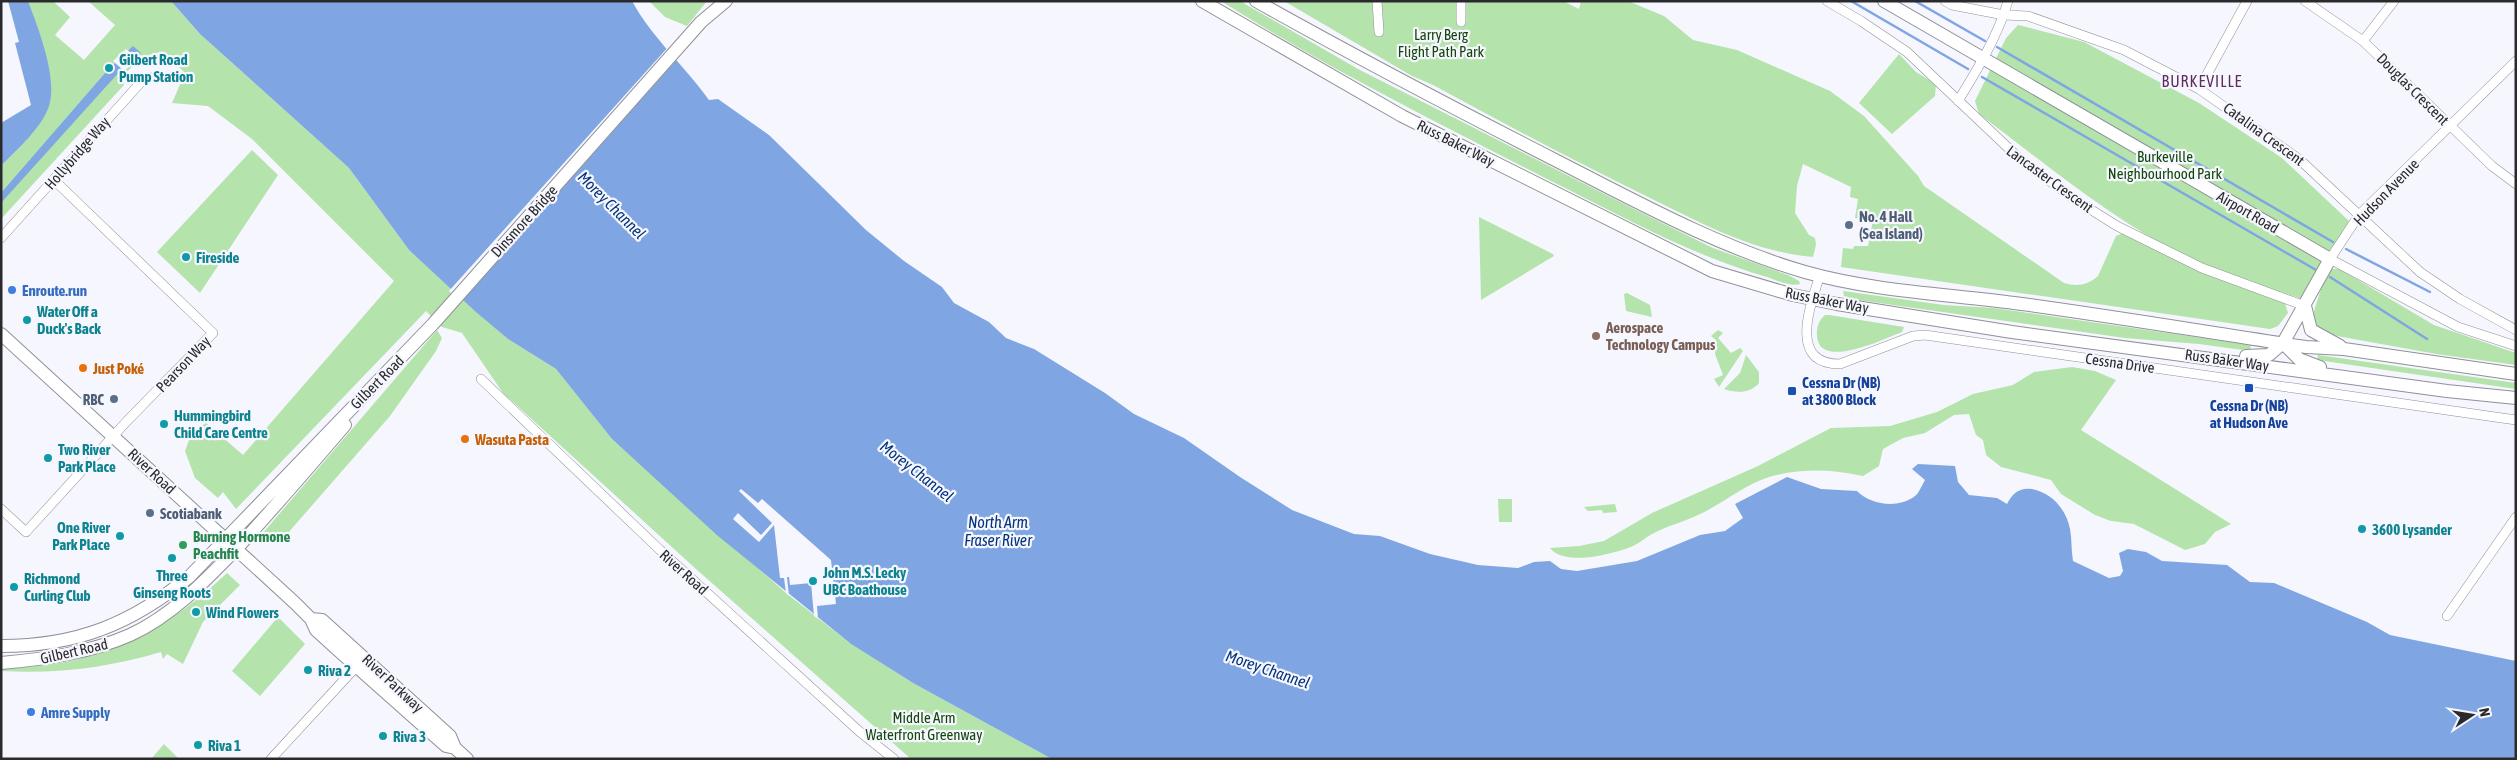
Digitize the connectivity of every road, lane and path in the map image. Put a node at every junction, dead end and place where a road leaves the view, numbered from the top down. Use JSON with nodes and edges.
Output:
{"nodes":[{"id":1,"x":716,"y":1,"type":"edge"},
{"id":2,"x":726,"y":1,"type":"edge"},
{"id":3,"x":1202,"y":1,"type":"edge"},
{"id":4,"x":1256,"y":1,"type":"edge"},
{"id":5,"x":1378,"y":1,"type":"edge"},
{"id":6,"x":1461,"y":1,"type":"edge"},
{"id":7,"x":1827,"y":1,"type":"edge"},
{"id":8,"x":1884,"y":1,"type":"edge"},
{"id":9,"x":1945,"y":1,"type":"edge"},
{"id":10,"x":2008,"y":1,"type":"edge"},
{"id":11,"x":2247,"y":1,"type":"edge"},
{"id":12,"x":2305,"y":1,"type":"edge"},
{"id":13,"x":2394,"y":1,"type":"edge"},
{"id":14,"x":2004,"y":15,"type":"junction"},
{"id":15,"x":705,"y":18,"type":"junction"},
{"id":16,"x":1461,"y":22,"type":"dead end"},
{"id":17,"x":1379,"y":32,"type":"dead end"},
{"id":18,"x":2363,"y":41,"type":"junction"},
{"id":19,"x":1982,"y":59,"type":"junction"},
{"id":20,"x":2516,"y":61,"type":"edge"},
{"id":21,"x":158,"y":76,"type":"dead end"},
{"id":22,"x":2199,"y":88,"type":"junction"},
{"id":23,"x":1958,"y":101,"type":"junction"},
{"id":24,"x":2450,"y":126,"type":"junction"},
{"id":25,"x":54,"y":180,"type":"junction"},
{"id":26,"x":2516,"y":184,"type":"edge"},
{"id":27,"x":2359,"y":215,"type":"junction"},
{"id":28,"x":1,"y":238,"type":"edge"},
{"id":29,"x":2330,"y":259,"type":"junction"},
{"id":30,"x":1820,"y":275,"type":"junction"},
{"id":31,"x":1813,"y":299,"type":"junction"},
{"id":32,"x":2305,"y":306,"type":"junction"},
{"id":33,"x":2516,"y":330,"type":"edge"},
{"id":34,"x":1,"y":334,"type":"edge"},
{"id":35,"x":2284,"y":343,"type":"junction"},
{"id":36,"x":2516,"y":346,"type":"edge"},
{"id":37,"x":2149,"y":349,"type":"junction"},
{"id":38,"x":2344,"y":349,"type":"junction"},
{"id":39,"x":406,"y":352,"type":"junction"},
{"id":40,"x":2336,"y":374,"type":"junction"},
{"id":41,"x":2516,"y":374,"type":"edge"},
{"id":42,"x":481,"y":379,"type":"dead end"},
{"id":43,"x":2516,"y":398,"type":"edge"},
{"id":44,"x":2516,"y":420,"type":"edge"},
{"id":45,"x":114,"y":435,"type":"junction"},
{"id":46,"x":1,"y":509,"type":"edge"},
{"id":47,"x":2516,"y":517,"type":"edge"},
{"id":48,"x":225,"y":538,"type":"junction"},
{"id":49,"x":236,"y":549,"type":"junction"},
{"id":50,"x":2447,"y":616,"type":"dead end"},
{"id":51,"x":312,"y":619,"type":"junction"},
{"id":52,"x":1,"y":646,"type":"edge"},
{"id":53,"x":1,"y":663,"type":"edge"},
{"id":54,"x":356,"y":667,"type":"junction"},
{"id":55,"x":455,"y":748,"type":"junction"},
{"id":56,"x":271,"y":759,"type":"edge"},
{"id":57,"x":467,"y":759,"type":"edge"},
{"id":58,"x":894,"y":759,"type":"edge"}],
"edges":[{"from":1,"to":15,"type":"main road"},
{"from":2,"to":15,"type":"main road"},
{"from":3,"to":31,"type":"main road","name":"Russ Baker Way"},
{"from":4,"to":30,"type":"main road","name":"Russ Baker Way"},
{"from":5,"to":17,"type":"street"},
{"from":6,"to":16,"type":"street"},
{"from":7,"to":23,"type":"street","name":"Lancaster Crescent"},
{"from":8,"to":19,"type":"main road","name":"Airport Road"},
{"from":9,"to":14,"type":"street","name":"Catalina Crescent"},
{"from":10,"to":14,"type":"street"},
{"from":11,"to":22,"type":"street"},
{"from":12,"to":18,"type":"street","name":"Douglas Crescent"},
{"from":13,"to":18,"type":"street"},
{"from":14,"to":19,"type":"street"},
{"from":14,"to":22,"type":"street","name":"Catalina Crescent"},
{"from":15,"to":39,"type":"main road","name":"Dinsmore Bridge"},
{"from":18,"to":24,"type":"street","name":"Douglas Crescent"},
{"from":19,"to":23,"type":"street"},
{"from":19,"to":29,"type":"main road","name":"Airport Road"},
{"from":20,"to":24,"type":"street","name":"Hudson Avenue"},
{"from":21,"to":25,"type":"street","name":"Hollybridge Way"},
{"from":22,"to":27,"type":"street","name":"Catalina Crescent"},
{"from":23,"to":32,"type":"street","name":"Lancaster Crescent"},
{"from":24,"to":26,"type":"street","name":"Douglas Crescent"},
{"from":24,"to":27,"type":"street","name":"Hudson Avenue"},
{"from":25,"to":28,"type":"street","name":"Hollybridge Way"},
{"from":25,"to":45,"type":"street","name":"Pearson Way"},
{"from":27,"to":29,"type":"street","name":"Hudson Avenue"},
{"from":27,"to":33,"type":"street","name":"Catalina Crescent"},
{"from":29,"to":32,"type":"main road","name":"Hudson Avenue"},
{"from":29,"to":36,"type":"street","name":"Airport Road"},
{"from":30,"to":31,"type":"street","name":"Cessna Drive"},
{"from":30,"to":35,"type":"main road","name":"Russ Baker Way"},
{"from":31,"to":37,"type":"main road","name":"Russ Baker Way"},
{"from":31,"to":44,"type":"street","name":"Cessna Drive"},
{"from":32,"to":35,"type":"main road","name":"Hudson Avenue"},
{"from":32,"to":38,"type":"main road"},
{"from":34,"to":45,"type":"main road","name":"River Road"},
{"from":35,"to":37,"type":"main road"},
{"from":35,"to":38,"type":"main road","name":"Russ Baker Way"},
{"from":35,"to":40,"type":"main road"},
{"from":37,"to":40,"type":"main road","name":"Russ Baker Way"},
{"from":38,"to":41,"type":"main road","name":"Russ Baker Way"},
{"from":39,"to":48,"type":"main road","name":"Gilbert Road"},
{"from":39,"to":49,"type":"main road","name":"Gilbert Road"},
{"from":40,"to":43,"type":"main road","name":"Russ Baker Way"},
{"from":42,"to":58,"type":"street","name":"River Road"},
{"from":45,"to":46,"type":"street","name":"Pearson Way"},
{"from":45,"to":48,"type":"main road","name":"River Road"},
{"from":47,"to":50,"type":"street"},
{"from":48,"to":49,"type":"main road","name":"River Road"},
{"from":48,"to":52,"type":"main road","name":"Gilbert Road"},
{"from":49,"to":51,"type":"main road","name":"River Parkway"},
{"from":49,"to":53,"type":"main road","name":"Gilbert Road"},
{"from":51,"to":54,"type":"main road","name":"River Parkway"},
{"from":51,"to":55,"type":"main road","name":"River Parkway"},
{"from":54,"to":55,"type":"main road","name":"River Parkway"},
{"from":54,"to":56,"type":"street"},
{"from":55,"to":57,"type":"main road"}]}
